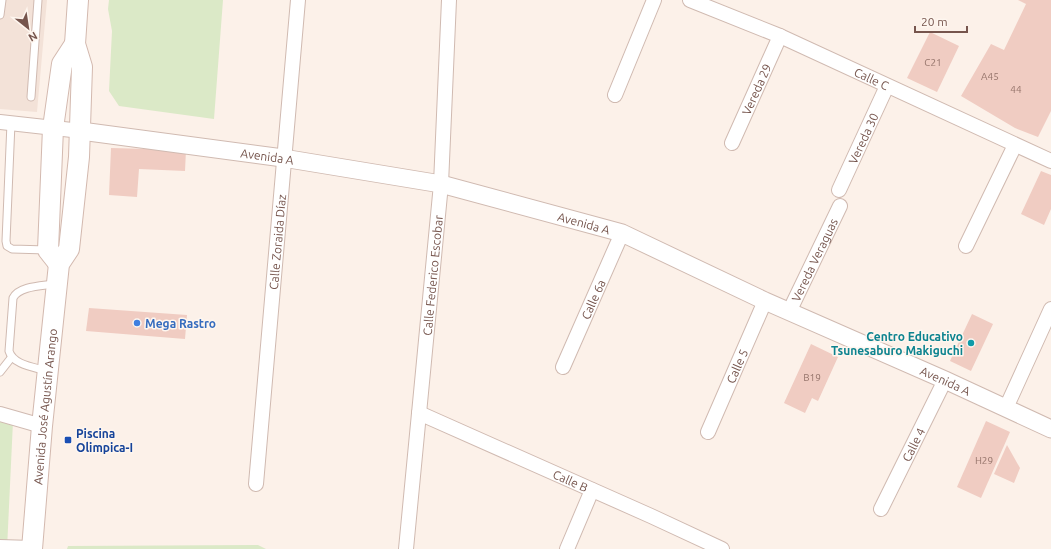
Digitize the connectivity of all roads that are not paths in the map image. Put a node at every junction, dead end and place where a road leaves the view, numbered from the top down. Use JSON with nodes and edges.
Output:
{"nodes":[{"id":1,"x":2,"y":0,"type":"edge"},
{"id":2,"x":38,"y":0,"type":"edge"},
{"id":3,"x":78,"y":0,"type":"edge"},
{"id":4,"x":298,"y":0,"type":"edge"},
{"id":5,"x":449,"y":0,"type":"edge"},
{"id":6,"x":654,"y":0,"type":"edge"},
{"id":7,"x":690,"y":0,"type":"edge"},
{"id":8,"x":0,"y":15,"type":"edge"},
{"id":9,"x":780,"y":36,"type":"junction"},
{"id":10,"x":75,"y":44,"type":"junction"},
{"id":11,"x":886,"y":86,"type":"junction"},
{"id":12,"x":615,"y":95,"type":"dead end"},
{"id":13,"x":31,"y":97,"type":"dead end"},
{"id":14,"x":6,"y":122,"type":"edge"},
{"id":15,"x":54,"y":128,"type":"junction"},
{"id":16,"x":81,"y":131,"type":"junction"},
{"id":17,"x":732,"y":142,"type":"dead end"},
{"id":18,"x":1015,"y":145,"type":"junction"},
{"id":19,"x":283,"y":158,"type":"junction"},
{"id":20,"x":1051,"y":161,"type":"edge"},
{"id":21,"x":441,"y":184,"type":"junction"},
{"id":22,"x":839,"y":190,"type":"dead end"},
{"id":23,"x":840,"y":206,"type":"dead end"},
{"id":24,"x":622,"y":232,"type":"junction"},
{"id":25,"x":966,"y":246,"type":"dead end"},
{"id":26,"x":53,"y":257,"type":"junction"},
{"id":27,"x":57,"y":284,"type":"junction"},
{"id":28,"x":765,"y":302,"type":"junction"},
{"id":29,"x":1051,"y":310,"type":"edge"},
{"id":30,"x":789,"y":312,"type":"junction"},
{"id":31,"x":11,"y":358,"type":"junction"},
{"id":32,"x":564,"y":367,"type":"dead end"},
{"id":33,"x":48,"y":371,"type":"junction"},
{"id":34,"x":0,"y":372,"type":"edge"},
{"id":35,"x":945,"y":380,"type":"junction"},
{"id":36,"x":1006,"y":408,"type":"junction"},
{"id":37,"x":419,"y":413,"type":"junction"},
{"id":38,"x":0,"y":414,"type":"edge"},
{"id":39,"x":42,"y":426,"type":"junction"},
{"id":40,"x":1051,"y":429,"type":"edge"},
{"id":41,"x":708,"y":432,"type":"dead end"},
{"id":42,"x":256,"y":484,"type":"dead end"},
{"id":43,"x":592,"y":490,"type":"junction"},
{"id":44,"x":881,"y":509,"type":"dead end"},
{"id":45,"x":0,"y":547,"type":"edge"},
{"id":46,"x":32,"y":549,"type":"edge"},
{"id":47,"x":406,"y":549,"type":"edge"},
{"id":48,"x":567,"y":549,"type":"edge"},
{"id":49,"x":722,"y":549,"type":"edge"}],
"edges":[{"from":1,"to":8,"type":"lane"},
{"from":2,"to":13,"type":"lane"},
{"from":3,"to":10,"type":"main road","name":"Avenida José Agustín Arango"},
{"from":4,"to":19,"type":"street","name":"Calle Zoraida Díaz"},
{"from":5,"to":21,"type":"street","name":"Calle Federico Escobar"},
{"from":6,"to":12,"type":"street"},
{"from":7,"to":9,"type":"street","name":"Calle C"},
{"from":9,"to":11,"type":"street","name":"Calle C"},
{"from":9,"to":17,"type":"street","name":"Vereda 29"},
{"from":10,"to":15,"type":"main road","name":"Avenida José Agustín Arango"},
{"from":10,"to":16,"type":"main road","name":"Avenida José Agustín Arango"},
{"from":11,"to":18,"type":"street","name":"Calle C"},
{"from":11,"to":22,"type":"street","name":"Vereda 30"},
{"from":14,"to":15,"type":"street"},
{"from":14,"to":26,"type":"lane"},
{"from":15,"to":16,"type":"street"},
{"from":15,"to":26,"type":"main road","name":"Avenida José Agustín Arango"},
{"from":16,"to":19,"type":"street","name":"Avenida A"},
{"from":16,"to":26,"type":"main road","name":"Avenida José Agustín Arango"},
{"from":18,"to":20,"type":"street","name":"Calle C"},
{"from":18,"to":25,"type":"street"},
{"from":19,"to":21,"type":"street","name":"Avenida A"},
{"from":19,"to":42,"type":"street","name":"Calle Zoraida Díaz"},
{"from":21,"to":24,"type":"street","name":"Avenida A"},
{"from":21,"to":37,"type":"street","name":"Calle Federico Escobar"},
{"from":23,"to":30,"type":"street","name":"Vereda Veraguas"},
{"from":24,"to":28,"type":"street","name":"Avenida A"},
{"from":24,"to":32,"type":"street","name":"Calle 6a"},
{"from":26,"to":27,"type":"main road","name":"Avenida José Agustín Arango"},
{"from":27,"to":31,"type":"lane"},
{"from":27,"to":33,"type":"main road","name":"Avenida José Agustín Arango"},
{"from":28,"to":30,"type":"street","name":"Avenida A"},
{"from":28,"to":41,"type":"street","name":"Calle 5"},
{"from":29,"to":36,"type":"street"},
{"from":30,"to":35,"type":"street","name":"Avenida A"},
{"from":31,"to":33,"type":"lane"},
{"from":31,"to":34,"type":"lane"},
{"from":33,"to":39,"type":"main road","name":"Avenida José Agustín Arango"},
{"from":35,"to":36,"type":"street","name":"Avenida A"},
{"from":35,"to":44,"type":"street","name":"Calle 4"},
{"from":36,"to":40,"type":"street","name":"Avenida A"},
{"from":37,"to":43,"type":"street","name":"Calle B"},
{"from":37,"to":47,"type":"street","name":"Calle Federico Escobar"},
{"from":38,"to":39,"type":"street"},
{"from":39,"to":46,"type":"main road","name":"Avenida José Agustín Arango"},
{"from":43,"to":48,"type":"street"},
{"from":43,"to":49,"type":"street","name":"Calle B"},
{"from":45,"to":46,"type":"street"}]}
